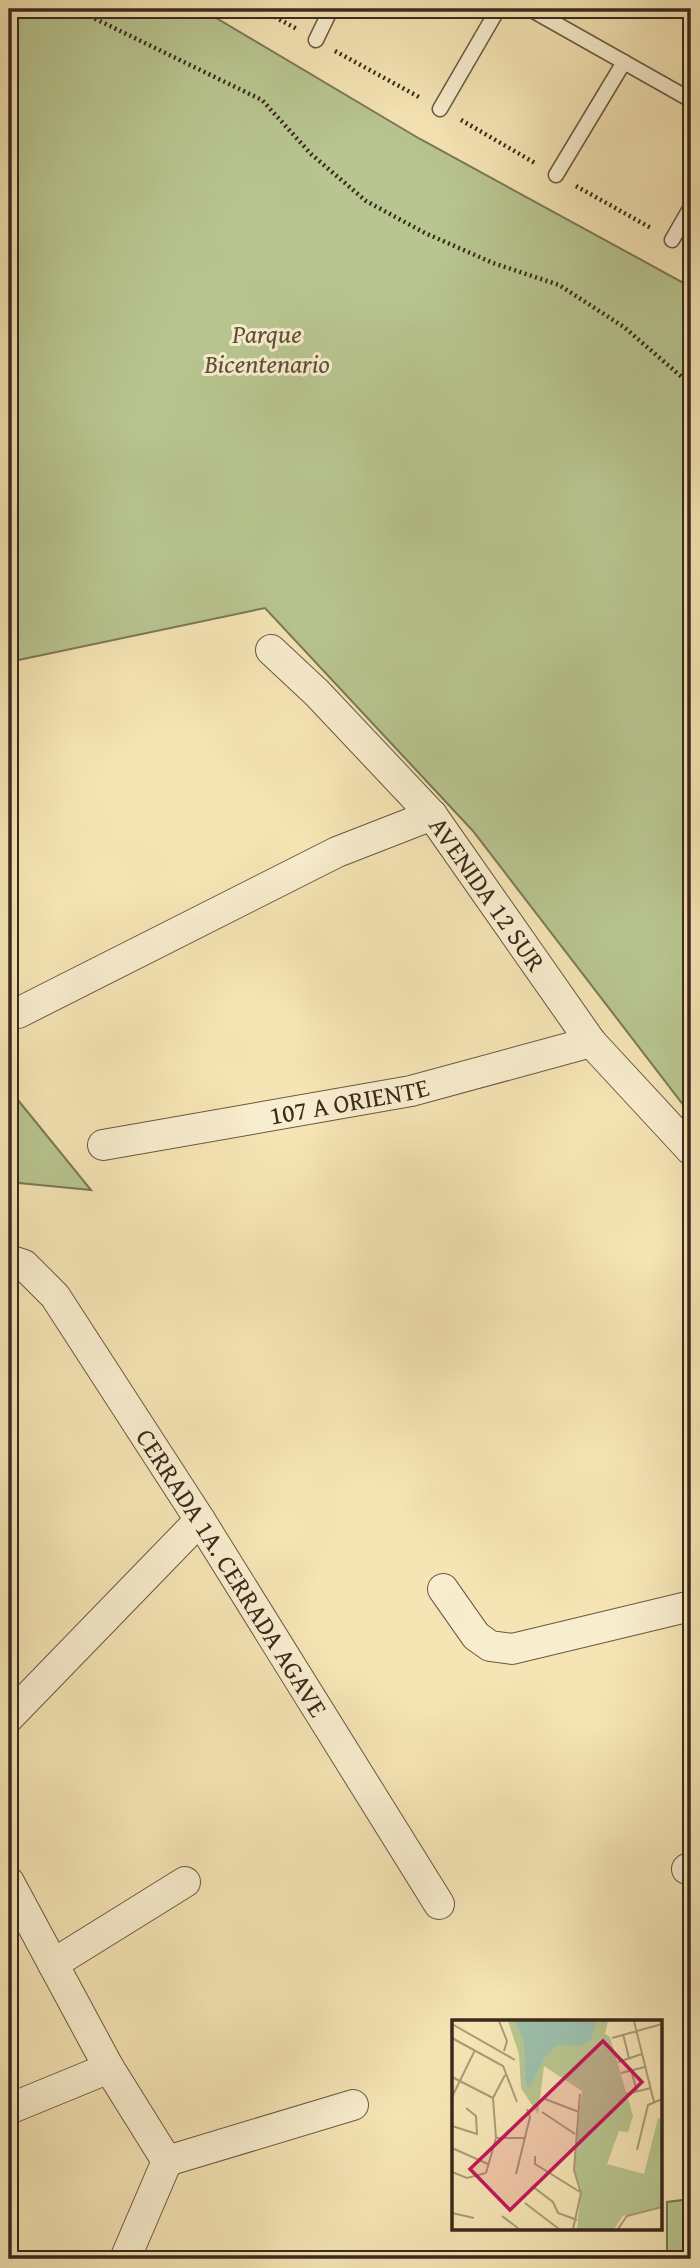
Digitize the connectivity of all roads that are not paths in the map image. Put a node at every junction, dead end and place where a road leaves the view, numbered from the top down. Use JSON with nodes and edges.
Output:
{"nodes":[{"id":1,"x":331,"y":9,"type":"edge"},
{"id":2,"x":498,"y":9,"type":"edge"},
{"id":3,"x":530,"y":9,"type":"edge"},
{"id":4,"x":316,"y":40,"type":"road end"},
{"id":5,"x":624,"y":62,"type":"junction"},
{"id":6,"x":691,"y":100,"type":"edge"},
{"id":7,"x":440,"y":108,"type":"road end"},
{"id":8,"x":556,"y":175,"type":"road end"},
{"id":9,"x":691,"y":206,"type":"edge"},
{"id":10,"x":672,"y":240,"type":"road end"},
{"id":11,"x":271,"y":650,"type":"dead end"},
{"id":12,"x":432,"y":815,"type":"junction"},
{"id":13,"x":18,"y":1013,"type":"dead end"},
{"id":14,"x":591,"y":1042,"type":"junction"},
{"id":15,"x":103,"y":1145,"type":"dead end"},
{"id":16,"x":691,"y":1150,"type":"edge"},
{"id":17,"x":9,"y":1260,"type":"edge"},
{"id":18,"x":200,"y":1520,"type":"junction"},
{"id":19,"x":443,"y":1589,"type":"dead end"},
{"id":20,"x":691,"y":1606,"type":"edge"},
{"id":21,"x":9,"y":1717,"type":"edge"},
{"id":22,"x":9,"y":1882,"type":"edge"},
{"id":23,"x":186,"y":1882,"type":"dead end"},
{"id":24,"x":439,"y":1904,"type":"dead end"},
{"id":25,"x":53,"y":1964,"type":"junction"},
{"id":26,"x":109,"y":2068,"type":"junction"},
{"id":27,"x":353,"y":2105,"type":"dead end"},
{"id":28,"x":9,"y":2109,"type":"edge"},
{"id":29,"x":167,"y":2161,"type":"junction"},
{"id":30,"x":125,"y":2259,"type":"edge"}],
"edges":[{"from":1,"to":4,"type":"lane"},
{"from":2,"to":7,"type":"lane"},
{"from":3,"to":5,"type":"lane"},
{"from":5,"to":6,"type":"lane"},
{"from":5,"to":8,"type":"lane"},
{"from":9,"to":10,"type":"lane"},
{"from":11,"to":12,"type":"street","name":"AVENIDA 12 SUR"},
{"from":12,"to":13,"type":"street"},
{"from":12,"to":14,"type":"street","name":"AVENIDA 12 SUR"},
{"from":14,"to":15,"type":"street","name":"107 A ORIENTE"},
{"from":14,"to":16,"type":"street","name":"AVENIDA 12 SUR"},
{"from":17,"to":18,"type":"street","name":"CERRADA 1A. CERRADA AGAVE"},
{"from":18,"to":21,"type":"street"},
{"from":18,"to":24,"type":"street","name":"CERRADA 1A. CERRADA AGAVE"},
{"from":19,"to":20,"type":"street"},
{"from":22,"to":25,"type":"street"},
{"from":23,"to":25,"type":"street"},
{"from":25,"to":26,"type":"street"},
{"from":26,"to":28,"type":"street"},
{"from":26,"to":29,"type":"street"},
{"from":27,"to":29,"type":"street"},
{"from":29,"to":30,"type":"street"}]}
